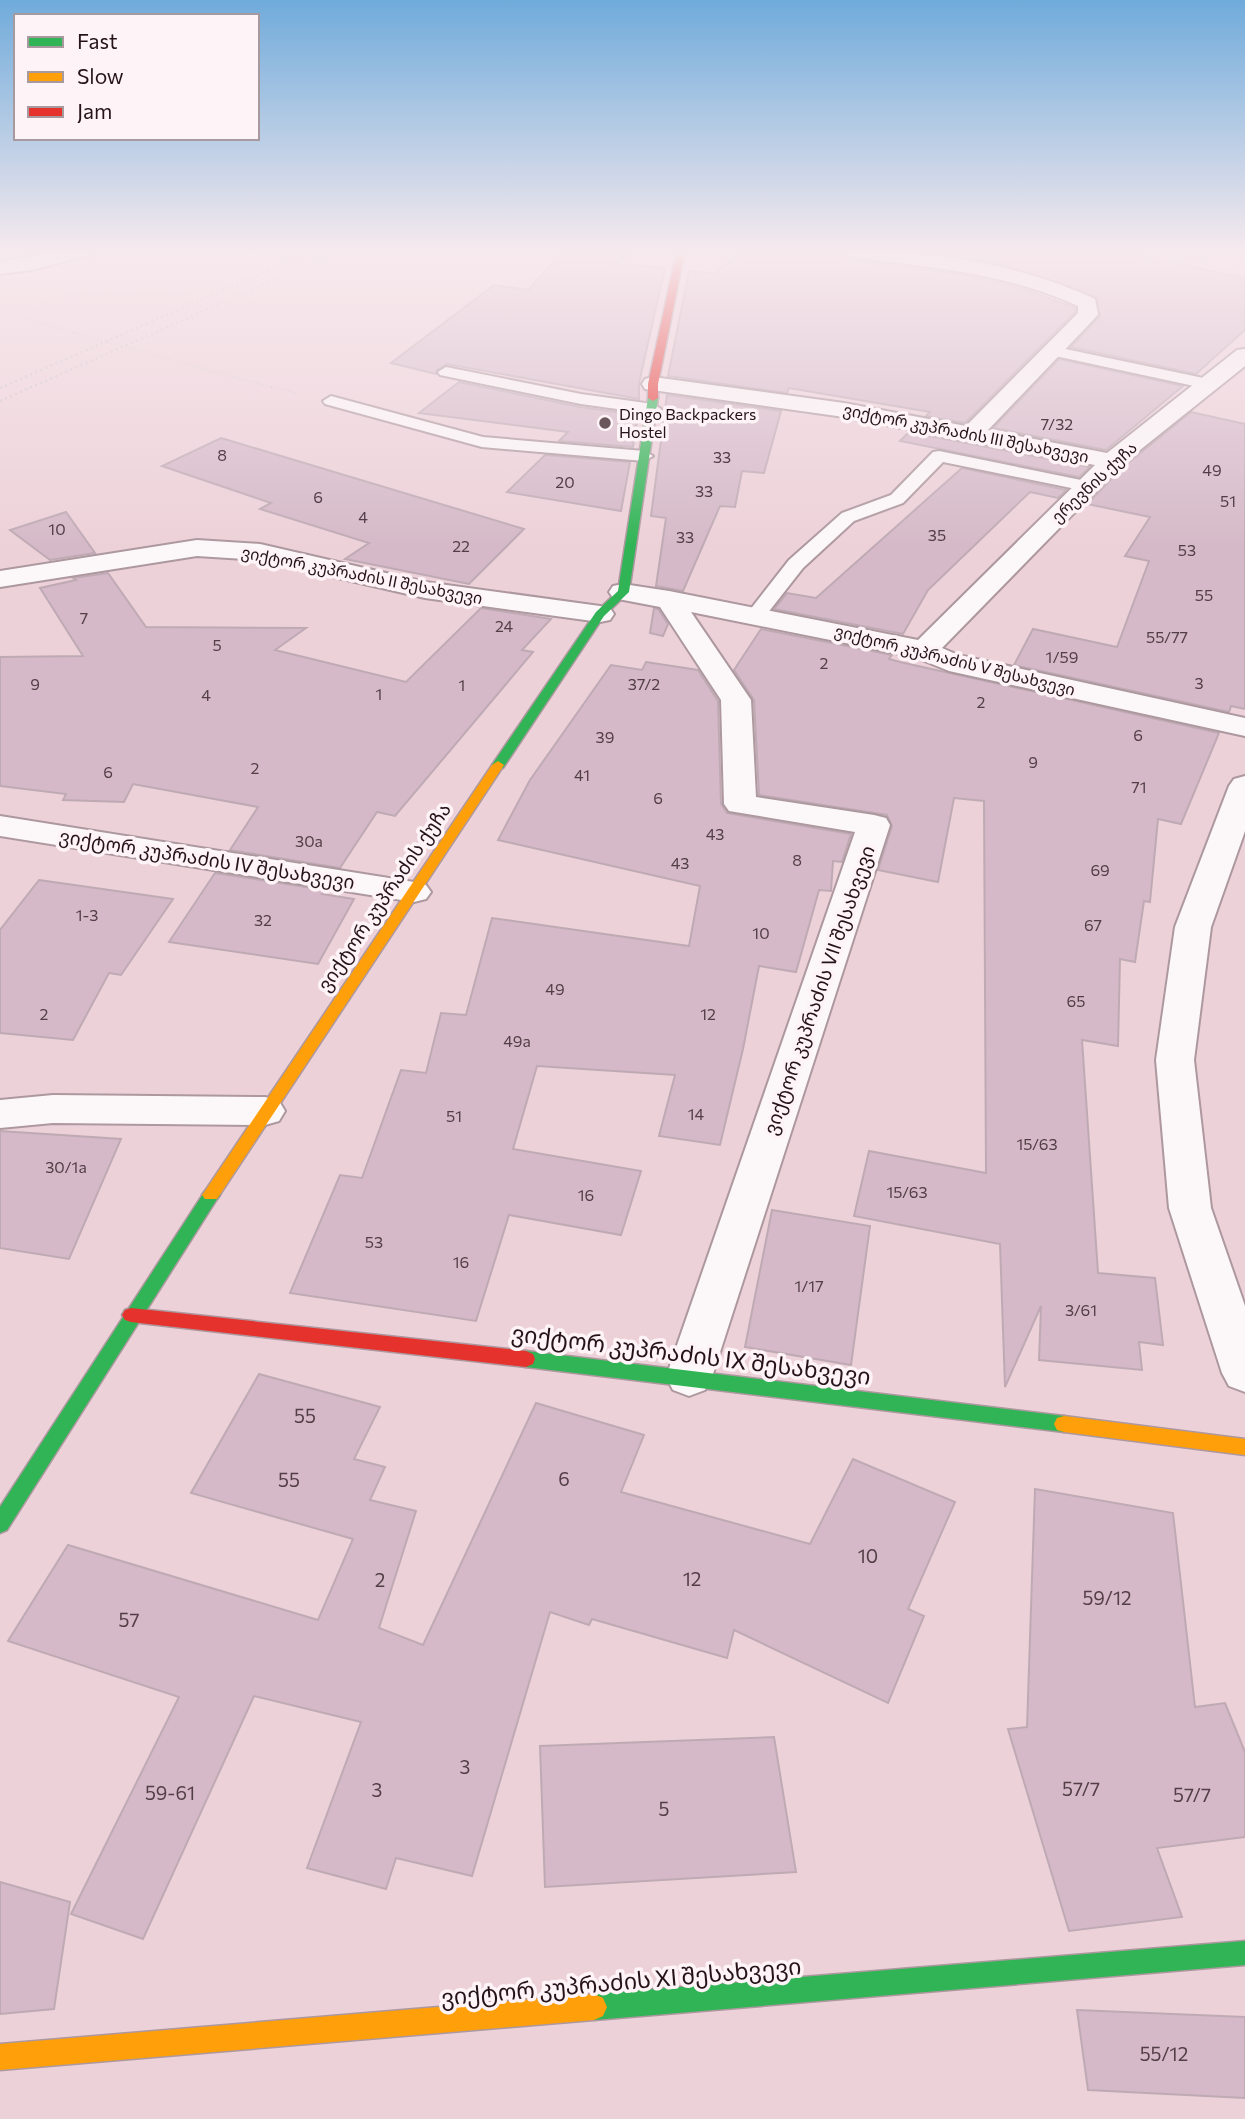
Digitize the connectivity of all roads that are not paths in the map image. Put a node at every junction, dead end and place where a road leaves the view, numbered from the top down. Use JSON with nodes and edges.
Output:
{"nodes":[{"id":1,"x":660,"y":349,"type":"edge"},
{"id":2,"x":1051,"y":351,"type":"joint"},
{"id":3,"x":1245,"y":355,"type":"edge"},
{"id":4,"x":446,"y":372,"type":"dead end"},
{"id":5,"x":653,"y":384,"type":"junction"},
{"id":6,"x":1208,"y":384,"type":"junction"},
{"id":7,"x":331,"y":401,"type":"dead end"},
{"id":8,"x":653,"y":409,"type":"junction"},
{"id":9,"x":972,"y":433,"type":"junction"},
{"id":10,"x":644,"y":456,"type":"junction"},
{"id":11,"x":1112,"y":461,"type":"junction"},
{"id":12,"x":1086,"y":486,"type":"junction"},
{"id":13,"x":0,"y":579,"type":"edge"},
{"id":14,"x":623,"y":592,"type":"junction"},
{"id":15,"x":668,"y":600,"type":"junction"},
{"id":16,"x":600,"y":614,"type":"junction"},
{"id":17,"x":756,"y":615,"type":"junction"},
{"id":18,"x":924,"y":650,"type":"junction"},
{"id":19,"x":1245,"y":727,"type":"edge"},
{"id":20,"x":1245,"y":786,"type":"edge"},
{"id":21,"x":0,"y":826,"type":"edge"},
{"id":22,"x":414,"y":892,"type":"junction"},
{"id":23,"x":265,"y":1111,"type":"junction"},
{"id":24,"x":0,"y":1114,"type":"edge"},
{"id":25,"x":131,"y":1315,"type":"junction"},
{"id":26,"x":1245,"y":1373,"type":"edge"},
{"id":27,"x":689,"y":1377,"type":"junction"},
{"id":28,"x":1245,"y":1447,"type":"edge"},
{"id":29,"x":0,"y":1524,"type":"edge"},
{"id":30,"x":1245,"y":1952,"type":"edge"},
{"id":31,"x":0,"y":2057,"type":"edge"}],
"edges":[{"from":1,"to":5,"type":"street"},
{"from":2,"to":6,"type":"lane"},
{"from":2,"to":9,"type":"street"},
{"from":3,"to":6,"type":"street","name":"ერევნის ქუჩა"},
{"from":4,"to":8,"type":"lane"},
{"from":5,"to":8,"type":"street"},
{"from":5,"to":9,"type":"street","name":"ვიქტორ კუპრაძის III შესახვევი"},
{"from":6,"to":11,"type":"street","name":"ერევნის ქუჩა"},
{"from":7,"to":10,"type":"lane"},
{"from":8,"to":10,"type":"street"},
{"from":9,"to":11,"type":"street","name":"ვიქტორ კუპრაძის III შესახვევი"},
{"from":10,"to":14,"type":"street"},
{"from":11,"to":12,"type":"street","name":"ერევნის ქუჩა"},
{"from":12,"to":17,"type":"lane"},
{"from":12,"to":18,"type":"street","name":"ერევნის ქუჩა"},
{"from":13,"to":16,"type":"street","name":"ვიქტორ კუპრაძის II შესახვევი"},
{"from":14,"to":15,"type":"street","name":"ვიქტორ კუპრაძის V შესახვევი"},
{"from":14,"to":16,"type":"street","name":"ვიქტორ კუპრაძის ქუჩა"},
{"from":15,"to":17,"type":"street","name":"ვიქტორ კუპრაძის V შესახვევი"},
{"from":15,"to":27,"type":"street","name":"ვიქტორ კუპრაძის VII შესახვევი"},
{"from":16,"to":22,"type":"street","name":"ვიქტორ კუპრაძის ქუჩა"},
{"from":17,"to":18,"type":"street","name":"ვიქტორ კუპრაძის V შესახვევი"},
{"from":18,"to":19,"type":"street","name":"ვიქტორ კუპრაძის V შესახვევი"},
{"from":20,"to":26,"type":"street"},
{"from":21,"to":22,"type":"street","name":"ვიქტორ კუპრაძის IV შესახვევი"},
{"from":22,"to":23,"type":"street","name":"ვიქტორ კუპრაძის ქუჩა"},
{"from":23,"to":24,"type":"street"},
{"from":23,"to":25,"type":"street","name":"ვიქტორ კუპრაძის ქუჩა"},
{"from":25,"to":27,"type":"street","name":"ვიქტორ კუპრაძის IX შესახვევი"},
{"from":25,"to":29,"type":"street","name":"ვიქტორ კუპრაძის ქუჩა"},
{"from":27,"to":28,"type":"street","name":"ვიქტორ კუპრაძის IX შესახვევი"},
{"from":30,"to":31,"type":"street","name":"ვიქტორ კუპრაძის XI შესახვევი"}]}
